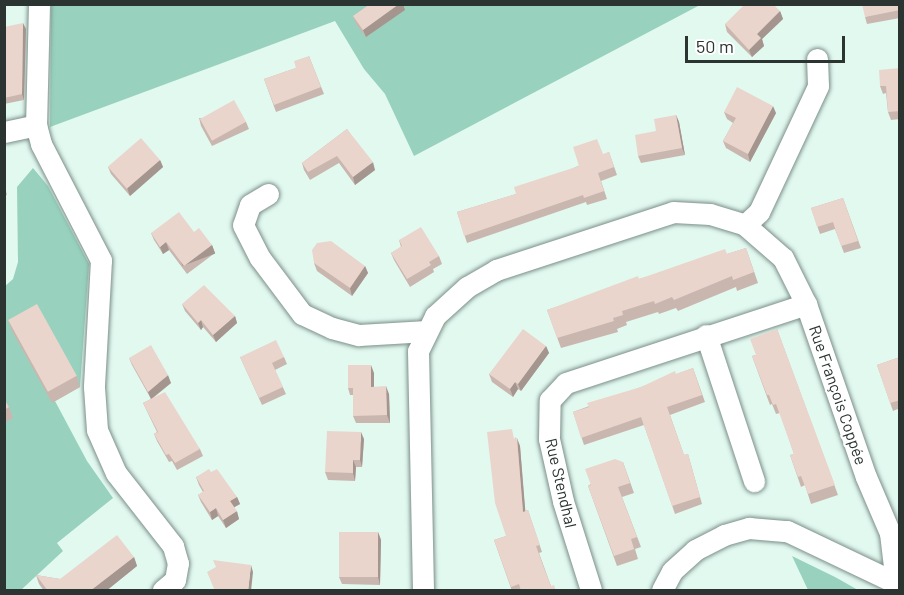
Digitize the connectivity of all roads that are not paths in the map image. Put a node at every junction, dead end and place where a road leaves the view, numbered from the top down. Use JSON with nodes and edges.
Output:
{"nodes":[{"id":1,"x":39,"y":4,"type":"edge"},
{"id":2,"x":817,"y":58,"type":"dead end"},
{"id":3,"x":36,"y":125,"type":"junction"},
{"id":4,"x":4,"y":132,"type":"edge"},
{"id":5,"x":268,"y":194,"type":"dead end"},
{"id":6,"x":745,"y":225,"type":"junction"},
{"id":7,"x":806,"y":304,"type":"junction"},
{"id":8,"x":427,"y":332,"type":"junction"},
{"id":9,"x":706,"y":335,"type":"junction"},
{"id":10,"x":754,"y":481,"type":"dead end"},
{"id":11,"x":898,"y":584,"type":"edge"},
{"id":12,"x":164,"y":591,"type":"edge"},
{"id":13,"x":423,"y":591,"type":"edge"},
{"id":14,"x":591,"y":591,"type":"edge"},
{"id":15,"x":662,"y":591,"type":"edge"}],
"edges":[{"from":1,"to":3,"type":"street"},
{"from":2,"to":6,"type":"street"},
{"from":3,"to":4,"type":"street"},
{"from":3,"to":12,"type":"street"},
{"from":5,"to":8,"type":"street"},
{"from":6,"to":7,"type":"street","name":"Rue François Coppée"},
{"from":6,"to":8,"type":"street","name":"Rue François Coppée"},
{"from":7,"to":9,"type":"street","name":"Rue Stendhal"},
{"from":7,"to":11,"type":"street","name":"Rue François Coppée"},
{"from":8,"to":13,"type":"street","name":"Rue François Coppée"},
{"from":9,"to":10,"type":"street"},
{"from":9,"to":14,"type":"street","name":"Rue Stendhal"},
{"from":11,"to":15,"type":"street"}]}
